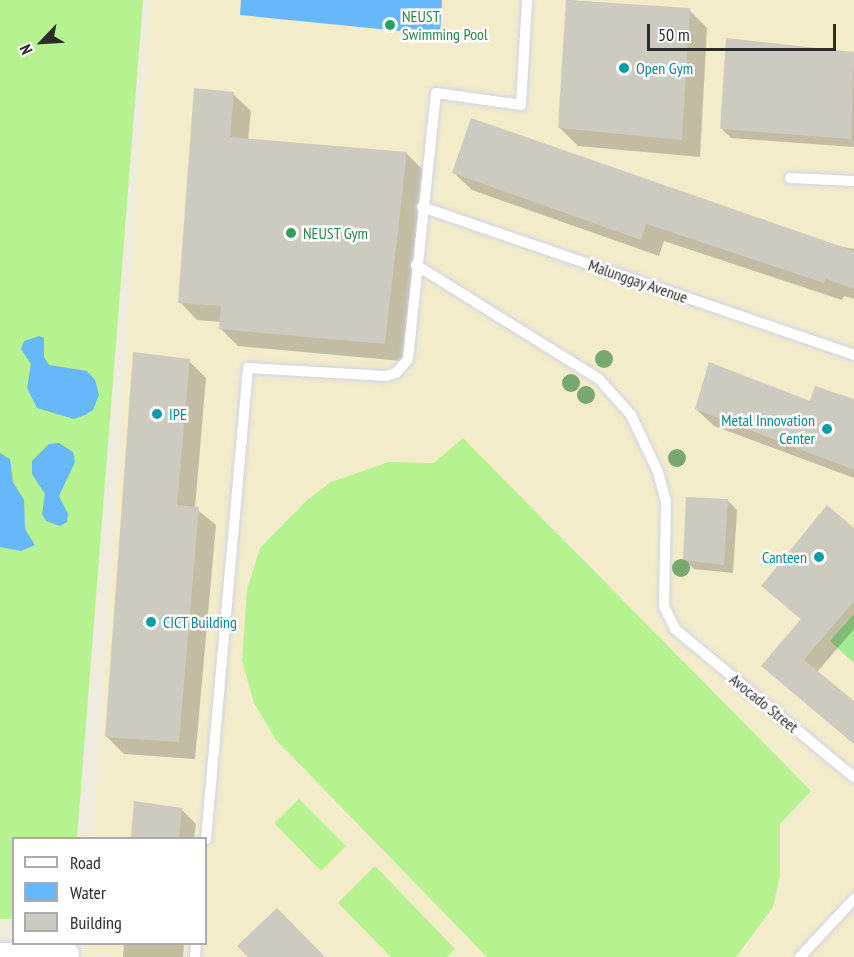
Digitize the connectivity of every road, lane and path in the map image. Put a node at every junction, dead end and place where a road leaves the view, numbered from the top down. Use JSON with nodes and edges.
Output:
{"nodes":[{"id":1,"x":527,"y":0,"type":"edge"},
{"id":2,"x":790,"y":178,"type":"dead end"},
{"id":3,"x":854,"y":181,"type":"edge"},
{"id":4,"x":423,"y":207,"type":"junction"},
{"id":5,"x":416,"y":265,"type":"junction"},
{"id":6,"x":854,"y":355,"type":"edge"},
{"id":7,"x":854,"y":777,"type":"edge"},
{"id":8,"x":206,"y":837,"type":"edge"},
{"id":9,"x":854,"y":899,"type":"edge"},
{"id":10,"x":0,"y":954,"type":"edge"},
{"id":11,"x":68,"y":954,"type":"dead end"},
{"id":12,"x":800,"y":957,"type":"edge"}],
"edges":[{"from":1,"to":4,"type":"lane"},
{"from":2,"to":3,"type":"lane"},
{"from":4,"to":5,"type":"lane"},
{"from":4,"to":6,"type":"lane","name":"Malunggay Avenue"},
{"from":5,"to":7,"type":"lane","name":"Avocado Street"},
{"from":5,"to":8,"type":"lane"},
{"from":9,"to":12,"type":"lane"},
{"from":10,"to":11,"type":"street"}]}
